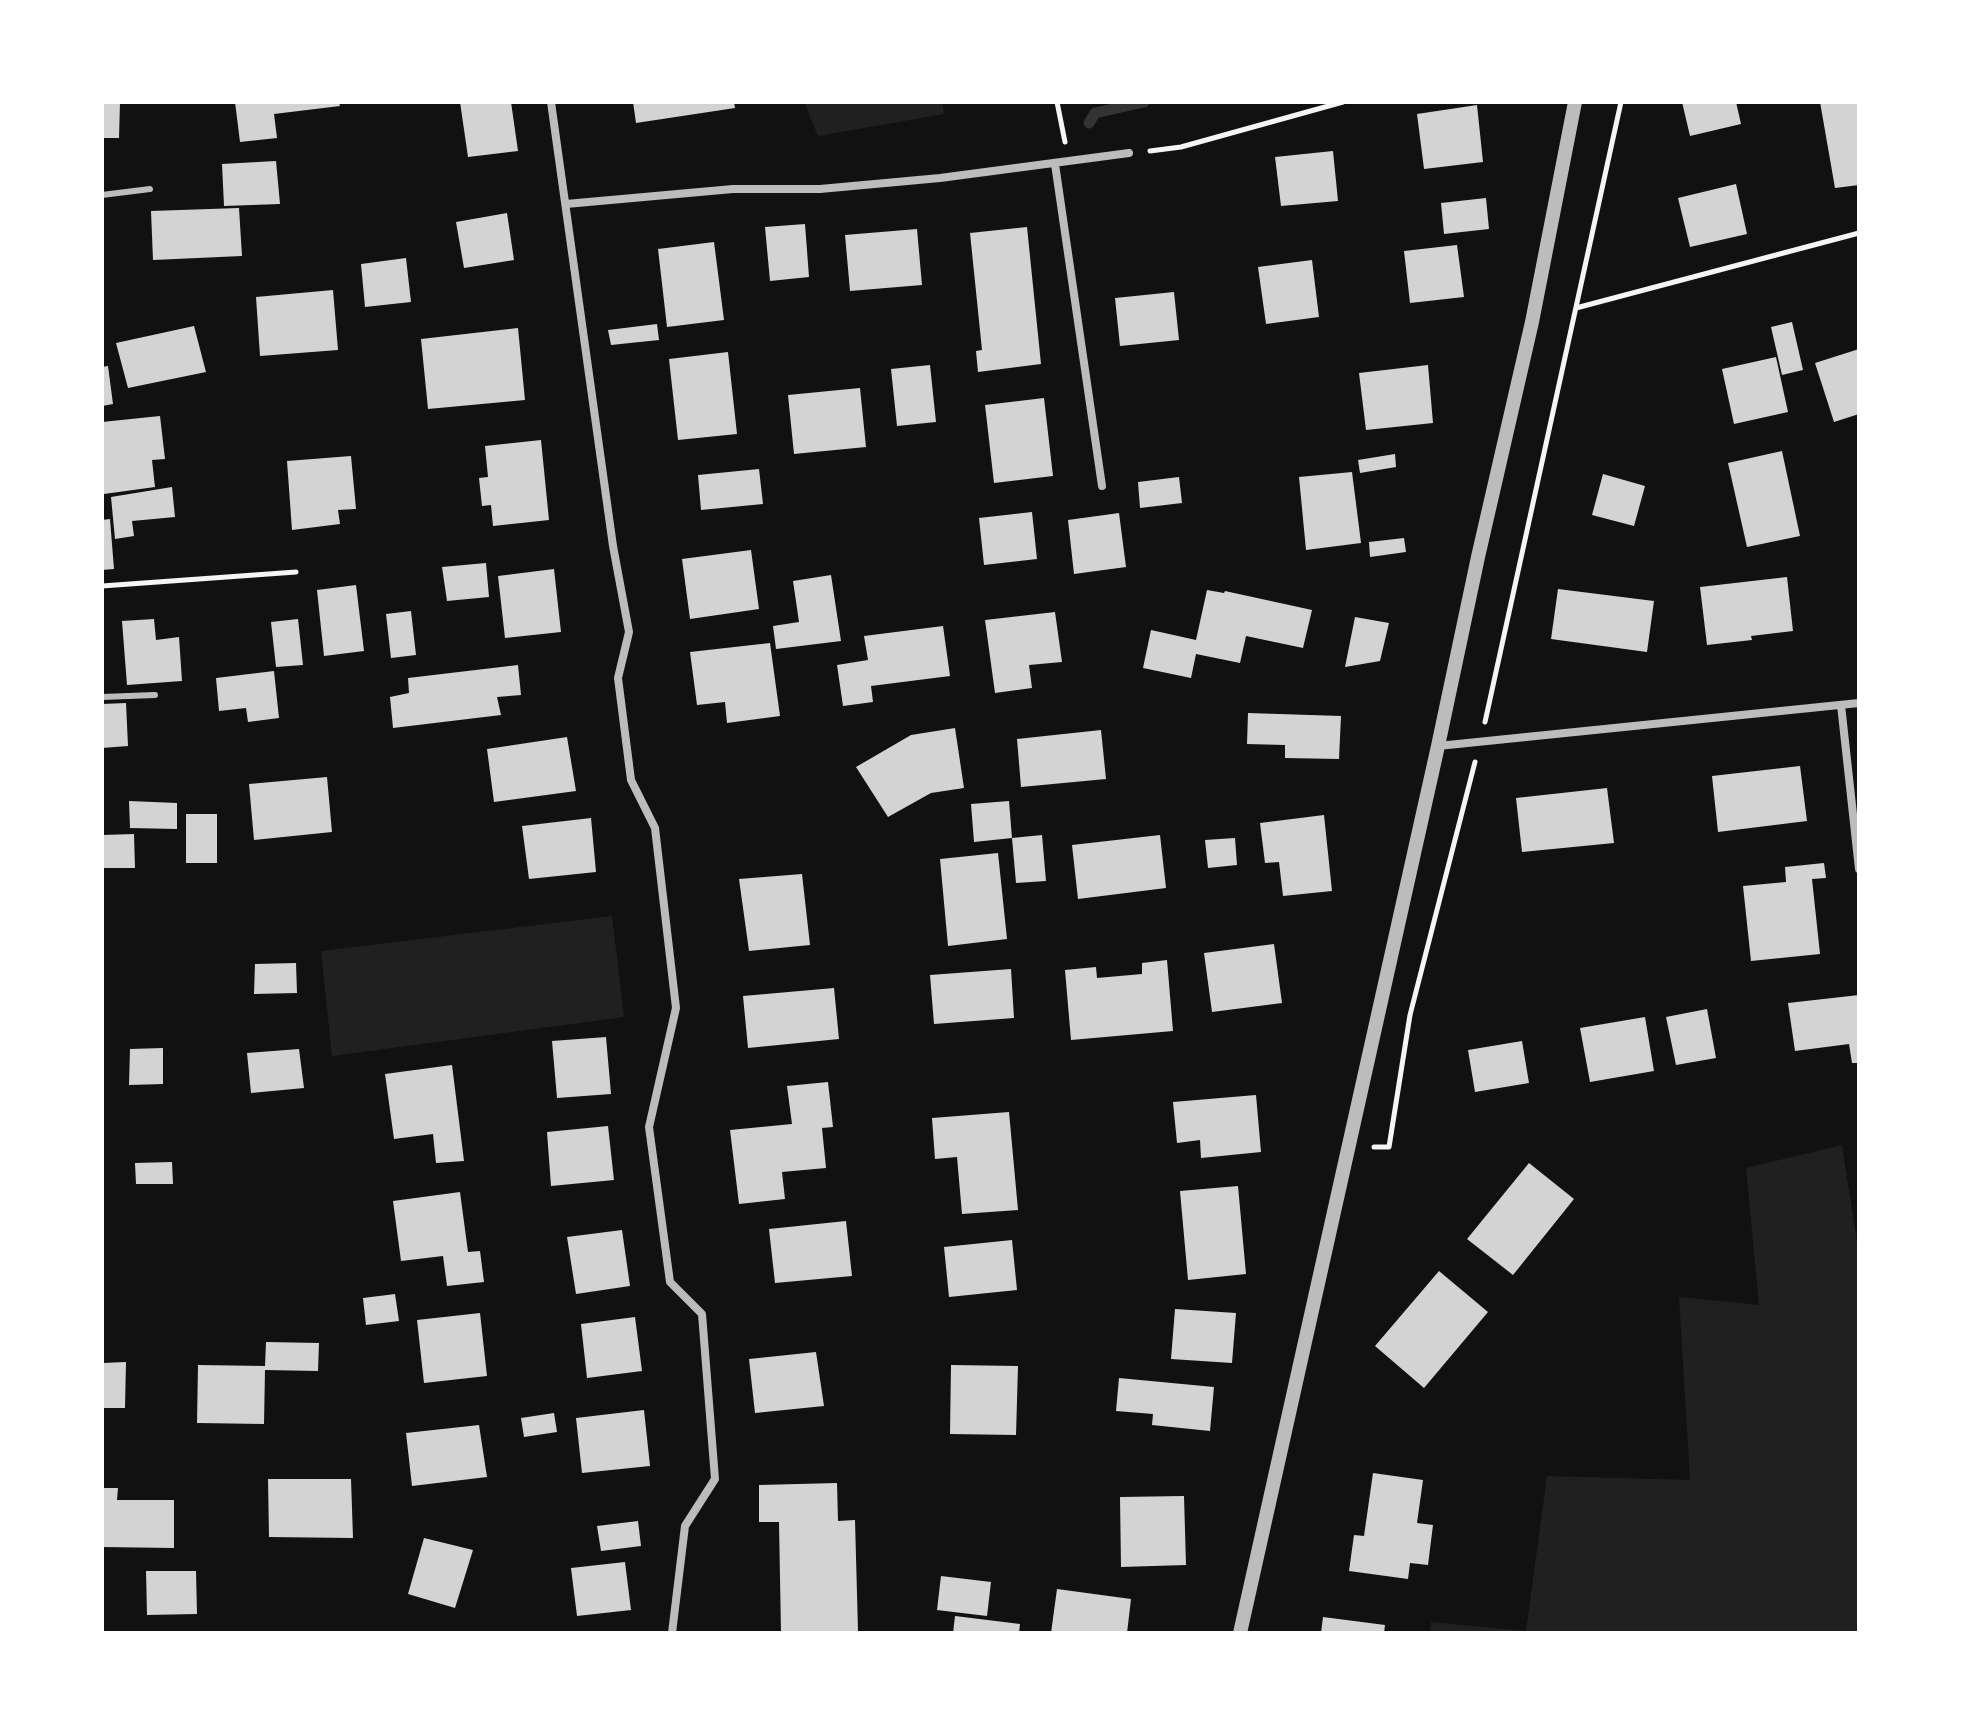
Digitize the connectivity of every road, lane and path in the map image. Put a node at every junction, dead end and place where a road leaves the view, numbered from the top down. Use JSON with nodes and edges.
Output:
{"nodes":[{"id":1,"x":551,"y":102,"type":"edge"},
{"id":2,"x":1057,"y":102,"type":"edge"},
{"id":3,"x":1343,"y":102,"type":"edge"},
{"id":4,"x":1575,"y":102,"type":"edge"},
{"id":5,"x":1621,"y":102,"type":"edge"},
{"id":6,"x":1129,"y":153,"type":"joint"},
{"id":7,"x":1069,"y":162,"type":"junction"},
{"id":8,"x":1055,"y":164,"type":"junction"},
{"id":9,"x":150,"y":189,"type":"dead end"},
{"id":10,"x":102,"y":195,"type":"edge"},
{"id":11,"x":566,"y":204,"type":"junction"},
{"id":12,"x":1859,"y":233,"type":"edge"},
{"id":13,"x":1576,"y":308,"type":"junction"},
{"id":14,"x":1102,"y":486,"type":"dead end"},
{"id":15,"x":296,"y":572,"type":"dead end"},
{"id":16,"x":102,"y":586,"type":"edge"},
{"id":17,"x":155,"y":695,"type":"dead end"},
{"id":18,"x":102,"y":697,"type":"edge"},
{"id":19,"x":1859,"y":703,"type":"edge"},
{"id":20,"x":1841,"y":705,"type":"junction"},
{"id":21,"x":1480,"y":742,"type":"junction"},
{"id":22,"x":1438,"y":746,"type":"junction"},
{"id":23,"x":1859,"y":869,"type":"edge"},
{"id":24,"x":1349,"y":1145,"type":"junction"},
{"id":25,"x":672,"y":1633,"type":"edge"},
{"id":26,"x":1240,"y":1633,"type":"edge"}],
"edges":[{"from":1,"to":11,"type":"street"},
{"from":2,"to":7,"type":"path"},
{"from":3,"to":6,"type":"path"},
{"from":4,"to":22,"type":"street"},
{"from":5,"to":13,"type":"path"},
{"from":6,"to":7,"type":"street"},
{"from":7,"to":8,"type":"street"},
{"from":8,"to":11,"type":"street"},
{"from":8,"to":14,"type":"street"},
{"from":9,"to":10,"type":"lane"},
{"from":11,"to":25,"type":"street"},
{"from":12,"to":13,"type":"path"},
{"from":13,"to":21,"type":"path"},
{"from":15,"to":16,"type":"path"},
{"from":17,"to":18,"type":"lane"},
{"from":19,"to":20,"type":"street"},
{"from":20,"to":21,"type":"street"},
{"from":20,"to":23,"type":"street"},
{"from":21,"to":22,"type":"street"},
{"from":21,"to":24,"type":"path"},
{"from":22,"to":24,"type":"street"},
{"from":24,"to":26,"type":"street"}]}
